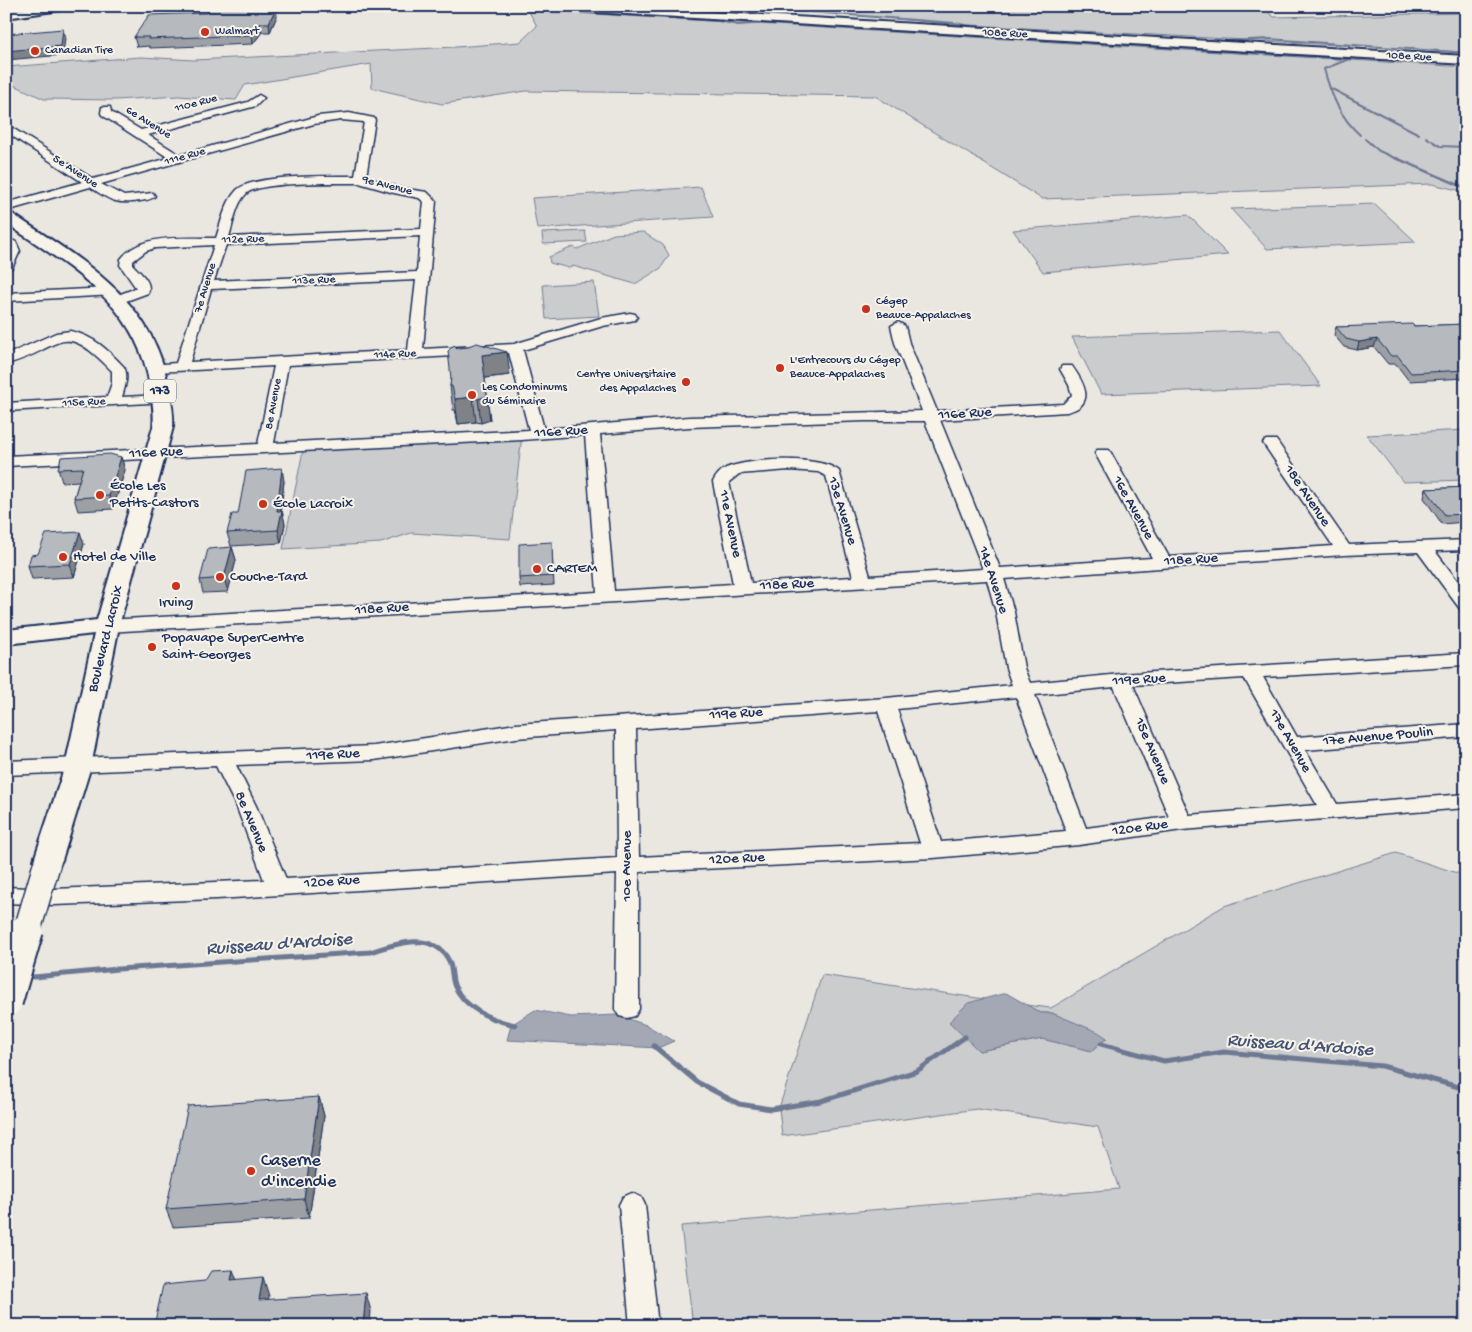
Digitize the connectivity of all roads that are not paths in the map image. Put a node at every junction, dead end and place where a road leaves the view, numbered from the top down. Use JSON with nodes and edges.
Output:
{"nodes":[{"id":1,"x":67,"y":6,"type":"edge"},
{"id":2,"x":544,"y":6,"type":"edge"},
{"id":3,"x":6,"y":15,"type":"edge"},
{"id":4,"x":1466,"y":60,"type":"edge"},
{"id":5,"x":259,"y":98,"type":"dead end"},
{"id":6,"x":106,"y":109,"type":"dead end"},
{"id":7,"x":6,"y":127,"type":"edge"},
{"id":8,"x":139,"y":134,"type":"junction"},
{"id":9,"x":179,"y":159,"type":"junction"},
{"id":10,"x":360,"y":179,"type":"junction"},
{"id":11,"x":91,"y":183,"type":"junction"},
{"id":12,"x":248,"y":188,"type":"joint"},
{"id":13,"x":149,"y":196,"type":"dead end"},
{"id":14,"x":6,"y":207,"type":"edge"},
{"id":15,"x":6,"y":216,"type":"edge"},
{"id":16,"x":428,"y":232,"type":"junction"},
{"id":17,"x":31,"y":233,"type":"junction"},
{"id":18,"x":6,"y":241,"type":"edge"},
{"id":19,"x":221,"y":241,"type":"junction"},
{"id":20,"x":6,"y":268,"type":"edge"},
{"id":21,"x":423,"y":276,"type":"junction"},
{"id":22,"x":206,"y":285,"type":"junction"},
{"id":23,"x":114,"y":296,"type":"junction"},
{"id":24,"x":6,"y":297,"type":"edge"},
{"id":25,"x":630,"y":317,"type":"dead end"},
{"id":26,"x":898,"y":326,"type":"dead end"},
{"id":27,"x":515,"y":348,"type":"junction"},
{"id":28,"x":416,"y":354,"type":"junction"},
{"id":29,"x":6,"y":360,"type":"edge"},
{"id":30,"x":282,"y":360,"type":"junction"},
{"id":31,"x":182,"y":366,"type":"junction"},
{"id":32,"x":156,"y":368,"type":"junction"},
{"id":33,"x":1067,"y":369,"type":"dead end"},
{"id":34,"x":162,"y":399,"type":"junction"},
{"id":35,"x":113,"y":401,"type":"junction"},
{"id":36,"x":6,"y":407,"type":"edge"},
{"id":37,"x":931,"y":416,"type":"junction"},
{"id":38,"x":592,"y":429,"type":"junction"},
{"id":39,"x":538,"y":434,"type":"junction"},
{"id":40,"x":1271,"y":443,"type":"dead end"},
{"id":41,"x":266,"y":448,"type":"junction"},
{"id":42,"x":154,"y":453,"type":"junction"},
{"id":43,"x":1103,"y":453,"type":"dead end"},
{"id":44,"x":6,"y":461,"type":"edge"},
{"id":45,"x":769,"y":467,"type":"joint"},
{"id":46,"x":1466,"y":545,"type":"edge"},
{"id":47,"x":1422,"y":547,"type":"junction"},
{"id":48,"x":1344,"y":550,"type":"junction"},
{"id":49,"x":1163,"y":562,"type":"junction"},
{"id":50,"x":994,"y":574,"type":"junction"},
{"id":51,"x":863,"y":581,"type":"junction"},
{"id":52,"x":743,"y":588,"type":"junction"},
{"id":53,"x":606,"y":595,"type":"junction"},
{"id":54,"x":1466,"y":605,"type":"edge"},
{"id":55,"x":107,"y":626,"type":"junction"},
{"id":56,"x":6,"y":637,"type":"edge"},
{"id":57,"x":1466,"y":659,"type":"edge"},
{"id":58,"x":1250,"y":672,"type":"junction"},
{"id":59,"x":1121,"y":680,"type":"junction"},
{"id":60,"x":1024,"y":690,"type":"junction"},
{"id":61,"x":886,"y":704,"type":"junction"},
{"id":62,"x":626,"y":722,"type":"junction"},
{"id":63,"x":1466,"y":730,"type":"edge"},
{"id":64,"x":1291,"y":744,"type":"junction"},
{"id":65,"x":223,"y":759,"type":"junction"},
{"id":66,"x":78,"y":766,"type":"junction"},
{"id":67,"x":6,"y":768,"type":"edge"},
{"id":68,"x":1466,"y":801,"type":"edge"},
{"id":69,"x":1330,"y":810,"type":"junction"},
{"id":70,"x":1182,"y":822,"type":"junction"},
{"id":71,"x":1079,"y":837,"type":"junction"},
{"id":72,"x":933,"y":850,"type":"junction"},
{"id":73,"x":628,"y":865,"type":"junction"},
{"id":74,"x":278,"y":886,"type":"junction"},
{"id":75,"x":6,"y":895,"type":"edge"},
{"id":76,"x":6,"y":1001,"type":"edge"},
{"id":77,"x":627,"y":1010,"type":"dead end"},
{"id":78,"x":632,"y":1205,"type":"dead end"},
{"id":79,"x":644,"y":1326,"type":"edge"}],
"edges":[{"from":1,"to":3,"type":"main road"},
{"from":2,"to":4,"type":"main road","name":"108e Rue"},
{"from":5,"to":8,"type":"street","name":"110e Rue"},
{"from":6,"to":8,"type":"street","name":"6e Avenue"},
{"from":7,"to":11,"type":"street","name":"5e Avenue"},
{"from":8,"to":9,"type":"street","name":"6e Avenue"},
{"from":9,"to":10,"type":"street","name":"111e Rue"},
{"from":9,"to":11,"type":"street","name":"111e Rue"},
{"from":10,"to":12,"type":"street","name":"9e Avenue"},
{"from":10,"to":16,"type":"street","name":"9e Avenue"},
{"from":11,"to":13,"type":"street","name":"5e Avenue"},
{"from":11,"to":14,"type":"street","name":"111e Rue"},
{"from":12,"to":19,"type":"street","name":"7e Avenue"},
{"from":15,"to":17,"type":"main road","name":"Boulevard Lacroix","number":"173"},
{"from":16,"to":19,"type":"street","name":"112e Rue"},
{"from":16,"to":21,"type":"street","name":"9e Avenue"},
{"from":17,"to":18,"type":"street"},
{"from":17,"to":23,"type":"main road","name":"Boulevard Lacroix","number":"173"},
{"from":18,"to":20,"type":"street"},
{"from":19,"to":22,"type":"street","name":"7e Avenue"},
{"from":19,"to":23,"type":"street","name":"112e Rue"},
{"from":21,"to":22,"type":"street","name":"113e Rue"},
{"from":21,"to":28,"type":"street","name":"9e Avenue"},
{"from":22,"to":31,"type":"street","name":"7e Avenue"},
{"from":23,"to":24,"type":"street"},
{"from":23,"to":32,"type":"main road","name":"Boulevard Lacroix","number":"173"},
{"from":25,"to":27,"type":"street","name":"114e Rue"},
{"from":26,"to":37,"type":"street","name":"14e Avenue"},
{"from":27,"to":28,"type":"street","name":"114e Rue"},
{"from":27,"to":39,"type":"street"},
{"from":28,"to":30,"type":"street","name":"114e Rue"},
{"from":29,"to":35,"type":"street"},
{"from":30,"to":31,"type":"street","name":"114e Rue"},
{"from":30,"to":41,"type":"street","name":"8e Avenue"},
{"from":31,"to":32,"type":"street","name":"114e Rue"},
{"from":32,"to":34,"type":"main road","name":"Boulevard Lacroix","number":"173"},
{"from":33,"to":37,"type":"street","name":"116e Rue"},
{"from":34,"to":35,"type":"street","name":"115e Rue"},
{"from":34,"to":42,"type":"main road","name":"Boulevard Lacroix","number":"173"},
{"from":35,"to":36,"type":"street","name":"115e Rue"},
{"from":37,"to":38,"type":"street","name":"116e Rue"},
{"from":37,"to":50,"type":"street","name":"14e Avenue"},
{"from":38,"to":39,"type":"street","name":"116e Rue"},
{"from":38,"to":53,"type":"street"},
{"from":39,"to":41,"type":"street","name":"116e Rue"},
{"from":40,"to":48,"type":"street","name":"18e Avenue"},
{"from":41,"to":42,"type":"street","name":"116e Rue"},
{"from":42,"to":44,"type":"street","name":"116e Rue"},
{"from":42,"to":55,"type":"main road","name":"Boulevard Lacroix","number":"173"},
{"from":43,"to":49,"type":"street","name":"16e Avenue"},
{"from":45,"to":51,"type":"street","name":"13e Avenue"},
{"from":45,"to":52,"type":"street","name":"11e Avenue"},
{"from":46,"to":47,"type":"street","name":"118e Rue"},
{"from":47,"to":48,"type":"street","name":"118e Rue"},
{"from":47,"to":54,"type":"street"},
{"from":48,"to":49,"type":"street","name":"118e Rue"},
{"from":49,"to":50,"type":"street","name":"118e Rue"},
{"from":50,"to":51,"type":"street","name":"118e Rue"},
{"from":50,"to":60,"type":"street","name":"14e Avenue"},
{"from":51,"to":52,"type":"street","name":"118e Rue"},
{"from":52,"to":53,"type":"street","name":"118e Rue"},
{"from":53,"to":55,"type":"street","name":"118e Rue"},
{"from":55,"to":56,"type":"main road"},
{"from":55,"to":66,"type":"main road","name":"Boulevard Lacroix","number":"173"},
{"from":57,"to":58,"type":"street","name":"119e Rue"},
{"from":58,"to":59,"type":"street","name":"119e Rue"},
{"from":58,"to":64,"type":"street","name":"17e Avenue"},
{"from":59,"to":60,"type":"street","name":"119e Rue"},
{"from":59,"to":70,"type":"street","name":"15e Avenue"},
{"from":60,"to":61,"type":"street","name":"119e Rue"},
{"from":60,"to":71,"type":"street","name":"14e Avenue"},
{"from":61,"to":62,"type":"street","name":"119e Rue"},
{"from":61,"to":72,"type":"street"},
{"from":62,"to":65,"type":"street","name":"119e Rue"},
{"from":62,"to":73,"type":"street","name":"10e Avenue"},
{"from":63,"to":64,"type":"street","name":"17e Avenue Poulin"},
{"from":64,"to":69,"type":"street","name":"17e Avenue"},
{"from":65,"to":66,"type":"street","name":"119e Rue"},
{"from":65,"to":74,"type":"street","name":"8e Avenue"},
{"from":66,"to":67,"type":"street","name":"119e Rue"},
{"from":66,"to":76,"type":"main road","name":"Boulevard Lacroix","number":"173","bridge":true},
{"from":68,"to":69,"type":"street","name":"120e Rue"},
{"from":69,"to":70,"type":"street","name":"120e Rue"},
{"from":70,"to":71,"type":"street","name":"120e Rue"},
{"from":71,"to":72,"type":"street","name":"120e Rue"},
{"from":72,"to":73,"type":"street","name":"120e Rue"},
{"from":73,"to":74,"type":"street","name":"120e Rue"},
{"from":73,"to":77,"type":"street","name":"10e Avenue"},
{"from":74,"to":75,"type":"street","name":"120e Rue"},
{"from":78,"to":79,"type":"street"}]}
